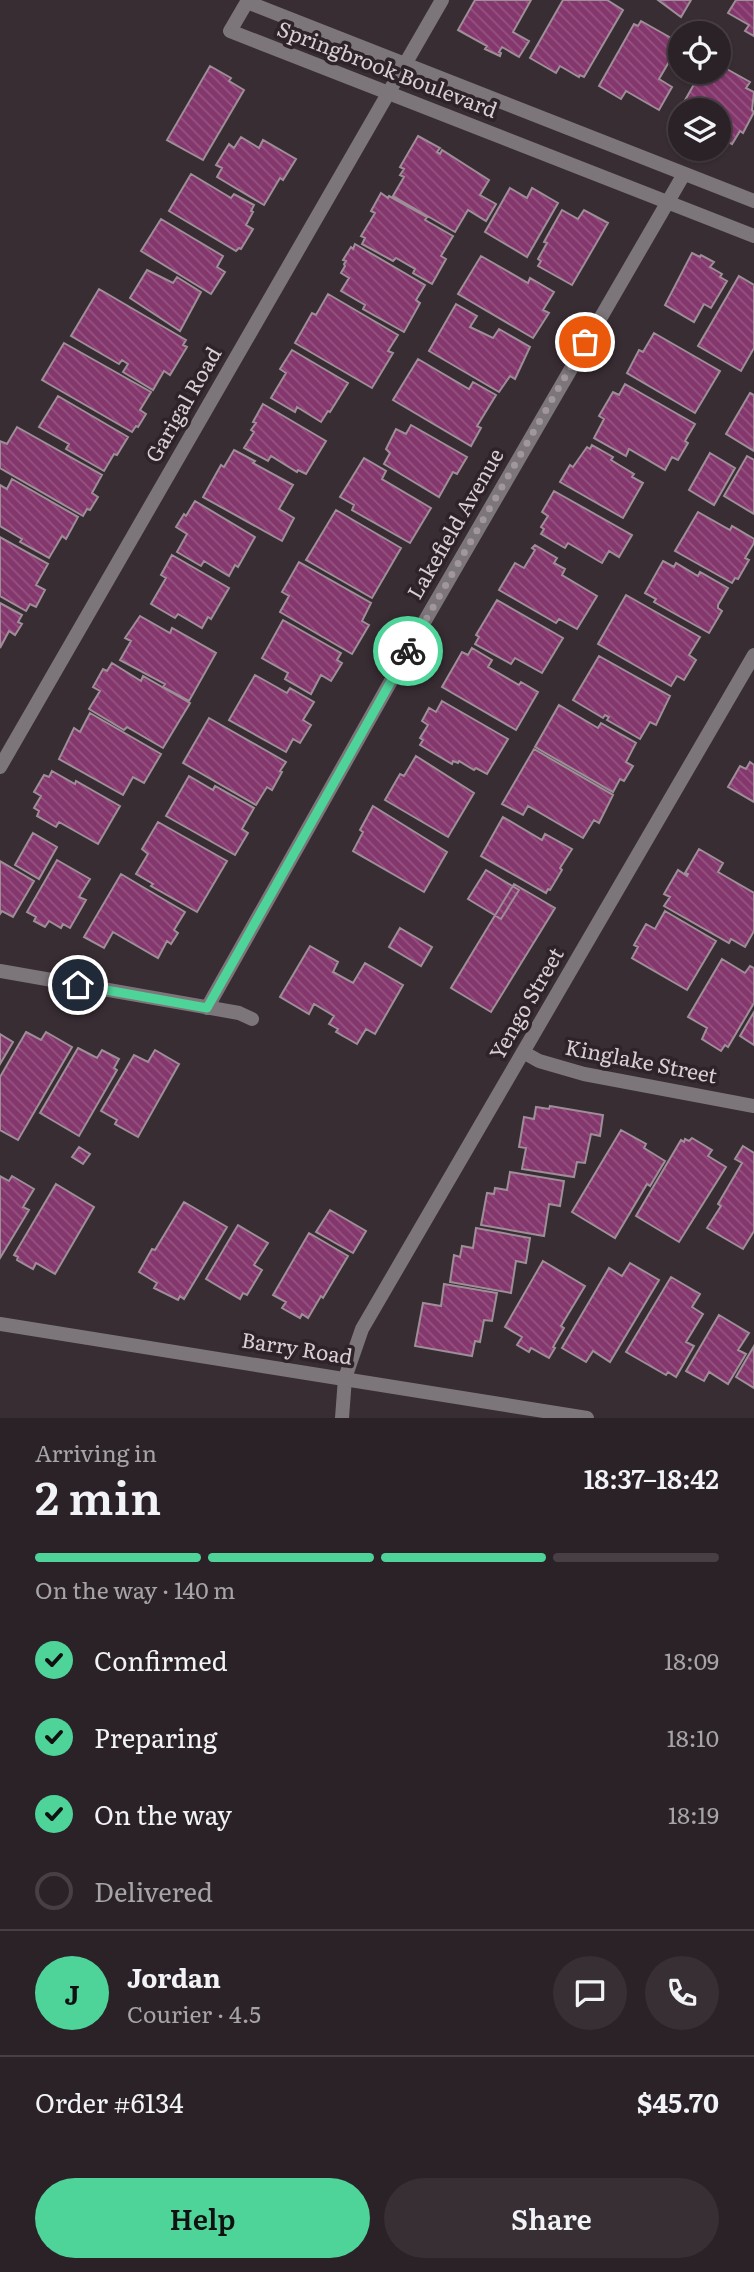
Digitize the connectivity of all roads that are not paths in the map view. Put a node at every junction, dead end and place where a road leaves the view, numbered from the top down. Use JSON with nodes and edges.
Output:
{"nodes":[{"id":1,"x":442,"y":0,"type":"edge"},
{"id":2,"x":404,"y":64,"type":"junction"},
{"id":3,"x":388,"y":92,"type":"junction"},
{"id":4,"x":684,"y":174,"type":"junction"},
{"id":5,"x":754,"y":201,"type":"edge"},
{"id":6,"x":666,"y":202,"type":"junction"},
{"id":7,"x":754,"y":236,"type":"edge"},
{"id":8,"x":754,"y":655,"type":"edge"},
{"id":9,"x":0,"y":767,"type":"edge"},
{"id":10,"x":0,"y":971,"type":"edge"},
{"id":11,"x":207,"y":1008,"type":"junction"},
{"id":12,"x":252,"y":1019,"type":"dead end"},
{"id":13,"x":523,"y":1052,"type":"junction"},
{"id":14,"x":754,"y":1106,"type":"edge"},
{"id":15,"x":0,"y":1324,"type":"edge"},
{"id":16,"x":345,"y":1378,"type":"junction"},
{"id":17,"x":342,"y":1418,"type":"edge"},
{"id":18,"x":587,"y":1418,"type":"edge"}],
"edges":[{"from":1,"to":2,"type":"street","name":"Garigal Road"},
{"from":2,"to":3,"type":"street","name":"Garigal Road"},
{"from":2,"to":3,"type":"street","name":"Springbrook Boulevard"},
{"from":2,"to":4,"type":"street","name":"Springbrook Boulevard"},
{"from":3,"to":6,"type":"street","name":"Springbrook Boulevard"},
{"from":3,"to":9,"type":"street","name":"Garigal Road"},
{"from":4,"to":5,"type":"street","name":"Springbrook Boulevard"},
{"from":4,"to":6,"type":"street","name":"Lakefield Avenue"},
{"from":6,"to":7,"type":"street","name":"Springbrook Boulevard"},
{"from":6,"to":11,"type":"street","name":"Lakefield Avenue"},
{"from":8,"to":13,"type":"street","name":"Yengo Street"},
{"from":10,"to":11,"type":"street"},
{"from":11,"to":12,"type":"street"},
{"from":13,"to":14,"type":"street","name":"Kinglake Street"},
{"from":13,"to":16,"type":"street","name":"Yengo Street"},
{"from":15,"to":16,"type":"street","name":"Barry Road"},
{"from":16,"to":17,"type":"street","name":"Yengo Street"},
{"from":16,"to":18,"type":"street","name":"Barry Road"}]}
